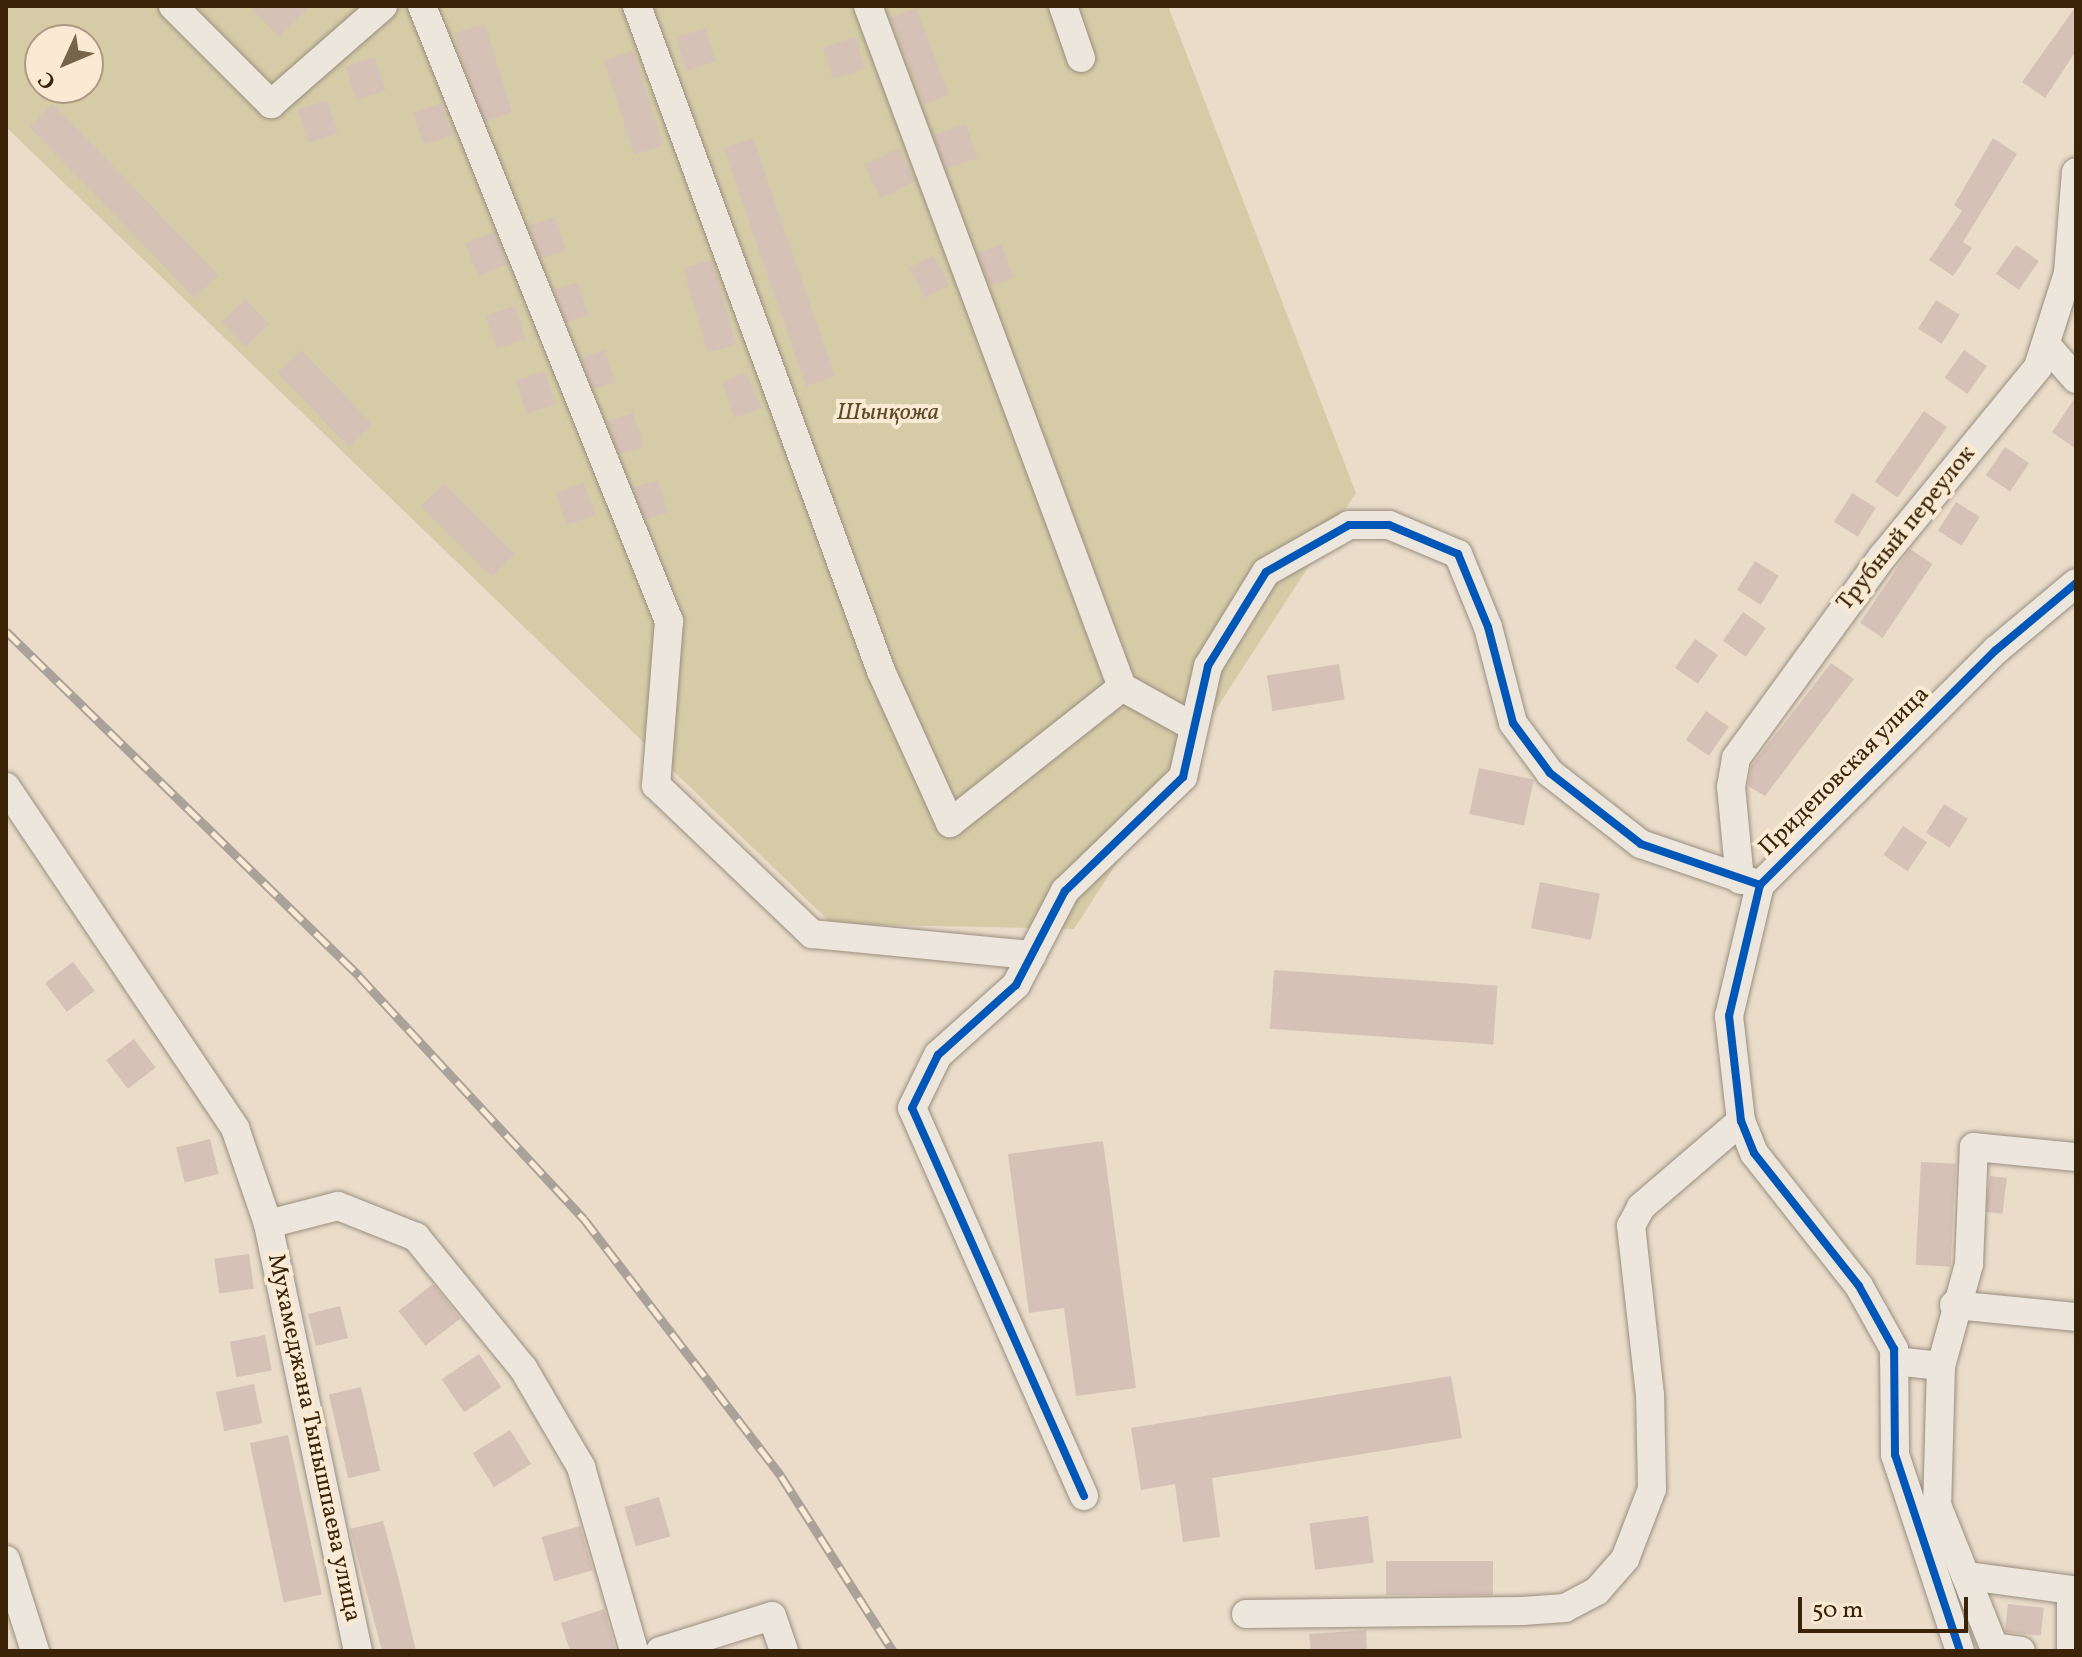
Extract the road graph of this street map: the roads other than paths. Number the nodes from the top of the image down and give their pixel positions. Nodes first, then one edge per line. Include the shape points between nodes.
1 (173, 6) edge
2 (383, 6) edge
3 (422, 6) edge
4 (637, 6) edge
5 (868, 6) edge
6 (1063, 6) edge
7 (1081, 58) dead end
8 (2076, 172) edge
9 (2049, 348) junction
10 (2076, 379) edge
11 (2076, 583) edge
12 (1122, 687) junction
13 (1194, 727) junction
14 (6, 787) edge
15 (1750, 882) junction
16 (1032, 955) junction
17 (1741, 1121) junction
18 (2076, 1157) edge
19 (268, 1224) junction
20 (1954, 1305) junction
21 (2076, 1317) edge
22 (1894, 1361) junction
23 (1941, 1366) junction
24 (1084, 1496) dead end
25 (6, 1560) edge
26 (1968, 1576) junction
27 (1246, 1614) dead end
28 (35, 1651) edge
29 (358, 1651) edge
30 (634, 1651) edge
31 (660, 1651) edge
32 (784, 1651) edge
33 (1960, 1651) edge
34 (2021, 1651) edge
35 (2071, 1651) edge

1 - 2 street via 271,104
3 - 16 street via 669,621 656,785 812,934
4 - 12 street via 881,671 950,823
5 - 12 street
6 - 7 street
8 - 9 street, Трубный переулок via 2068,273
9 - 10 street
9 - 15 street, Трубный переулок via 1749,733 1731,787
11 - 15 street, Придеповская улица via 1996,650
12 - 13 street
13 - 15 street via 1208,666 1266,572 1349,525 1389,525 1458,554 1488,627 1513,723 1550,773 1641,844
13 - 16 street via 1183,777 1065,891
14 - 19 street, Мухамеджана Тынышпаева улица via 235,1128
15 - 17 street, Придеповская улица via 1729,1016
16 - 24 street via 1016,985 938,1055 912,1108
17 - 22 street, Придеповская улица via 1754,1153 1859,1286 1894,1349
17 - 27 street via 1641,1207 1631,1226 1650,1395 1652,1489 1625,1559 1597,1591 1565,1608 1522,1611
18 - 20 street via 1974,1147 1969,1264
19 - 29 street, Мухамеджана Тынышпаева улица
19 - 30 street via 338,1206 416,1237 523,1368 581,1467
20 - 21 street
20 - 23 street
22 - 23 street
22 - 33 street, Придеповская улица via 1895,1455
23 - 26 street via 1937,1505
25 - 28 street
26 - 34 street via 1994,1647
26 - 35 street via 2071,1590
31 - 32 street via 772,1616

